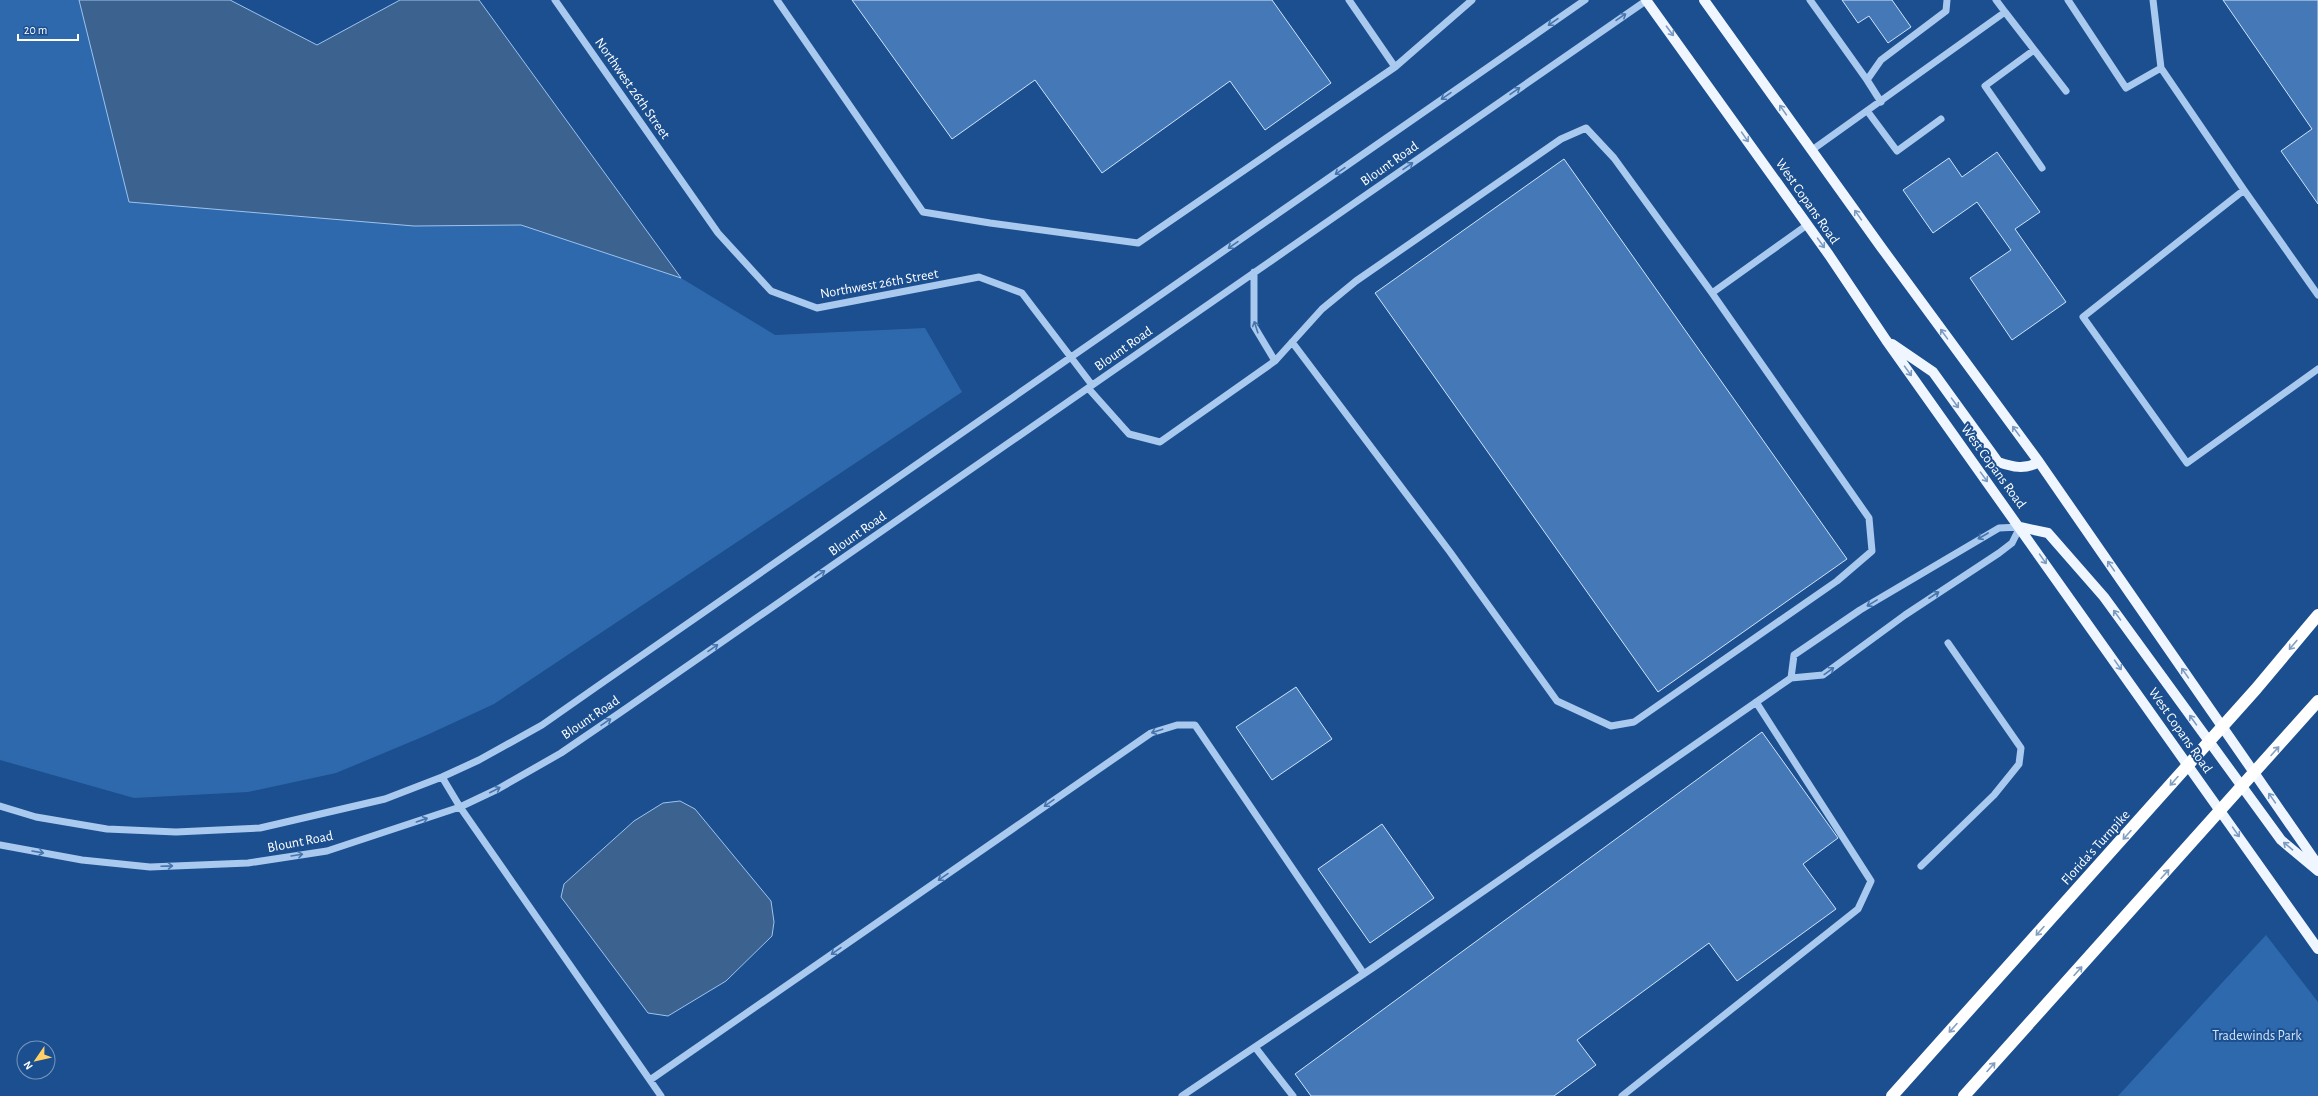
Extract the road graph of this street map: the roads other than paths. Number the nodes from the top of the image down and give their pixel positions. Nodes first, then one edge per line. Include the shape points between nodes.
1 (556, 0) edge
2 (777, 0) edge
3 (1349, 0) edge
4 (1472, 0) edge
5 (1585, 0) edge
6 (1646, 0) edge
7 (1704, 0) edge
8 (1810, 0) edge
9 (1947, 0) edge
10 (1996, 0) edge
11 (2068, 0) edge
12 (2153, 0) edge
13 (2005, 12) junction
14 (2034, 50) junction
15 (1395, 67) junction
16 (2161, 68) junction
17 (1867, 80) junction
18 (2066, 91) dead end
19 (1881, 102) junction
20 (1868, 112) junction
21 (1941, 119) dead end
22 (1812, 150) junction
23 (2042, 168) dead end
24 (2244, 190) junction
25 (1807, 224) junction
26 (1254, 272) junction
27 (1712, 293) junction
28 (2318, 295) edge
29 (1886, 340) junction
30 (1292, 342) junction
31 (1071, 358) junction
32 (1275, 361) junction
33 (2318, 369) edge
34 (1090, 386) junction
35 (2039, 462) junction
36 (2020, 527) junction
37 (2318, 615) edge
38 (1948, 643) dead end
39 (1791, 678) junction
40 (2318, 701) edge
41 (1756, 702) junction
42 (442, 777) junction
43 (0, 806) edge
44 (460, 807) junction
45 (0, 845) edge
46 (2318, 864) edge
47 (1921, 866) dead end
48 (2318, 871) edge
49 (2318, 949) edge
50 (1364, 974) junction
51 (1256, 1047) junction
52 (650, 1080) junction
53 (661, 1096) edge
54 (1182, 1096) edge
55 (1293, 1096) edge
56 (1622, 1096) edge
57 (1892, 1096) edge
58 (1964, 1096) edge

1 - 31 street, Northwest 26th Street via 718,233 771,291 817,308 980,277 1022,293
2 - 15 street via 922,212 990,224 1138,243
3 - 15 street
4 - 15 street
5 -> 31 street, Blount Road
6 -> 25 main road, West Copans Road
26 -> 6 street, Blount Road
22 -> 7 main road
8 - 17 street
9 - 17 street via 1946,11 1881,60
10 - 13 street
11 - 16 street via 2126,88
12 - 16 street
13 - 14 street
13 - 19 street
14 - 18 street
14 - 23 street via 1985,86
16 - 24 street
17 - 19 street
19 - 20 street
20 - 21 street via 1897,151
20 - 22 street
35 -> 22 main road
24 - 28 street
24 - 33 street via 2083,317 2187,463
25 - 27 street
25 -> 29 main road, West Copans Road
32 -> 26 street via 1254,326
26 - 34 street, Blount Road
27 - 30 street, Northwest 26th Street via 1614,158 1586,128 1561,139 1356,281 1322,309
27 - 30 street via 1869,518 1872,551 1837,582 1634,722 1611,726 1556,701 1450,552
29 -> 35 main road via 1933,372 1998,462 2015,468 2030,467
29 -> 36 main road, West Copans Road
30 - 32 street, Northwest 26th Street
31 - 34 street, Northwest 26th Street
31 - 42 street, Blount Road via 542,724 479,760
32 - 34 street, Northwest 26th Street via 1160,442 1129,434
44 -> 34 street, Blount Road via 498,789 561,753
46 -> 35 main road
39 -> 36 street via 1823,675 1905,615 1999,553 2012,543
36 -> 39 street via 1999,528 1860,610 1794,655
48 -> 36 main road via 2281,840 2099,591 2048,533
36 -> 49 main road, West Copans Road
37 -> 57 highway, Florida's Turnpike via 2153,806
38 - 47 street via 2021,748 2019,764 1994,795
39 - 41 street
58 -> 40 highway
41 - 50 street
41 - 56 street via 1871,881 1858,909
42 - 43 street, Blount Road via 385,799 260,828 176,832 107,830 36,817
42 - 44 street
45 -> 44 street, Blount Road via 82,860 150,867 248,863 328,850
44 - 52 street
50 - 51 street
50 -> 52 street via 1195,725 1177,725 1151,733
51 - 54 street
51 - 55 street
52 - 53 street

